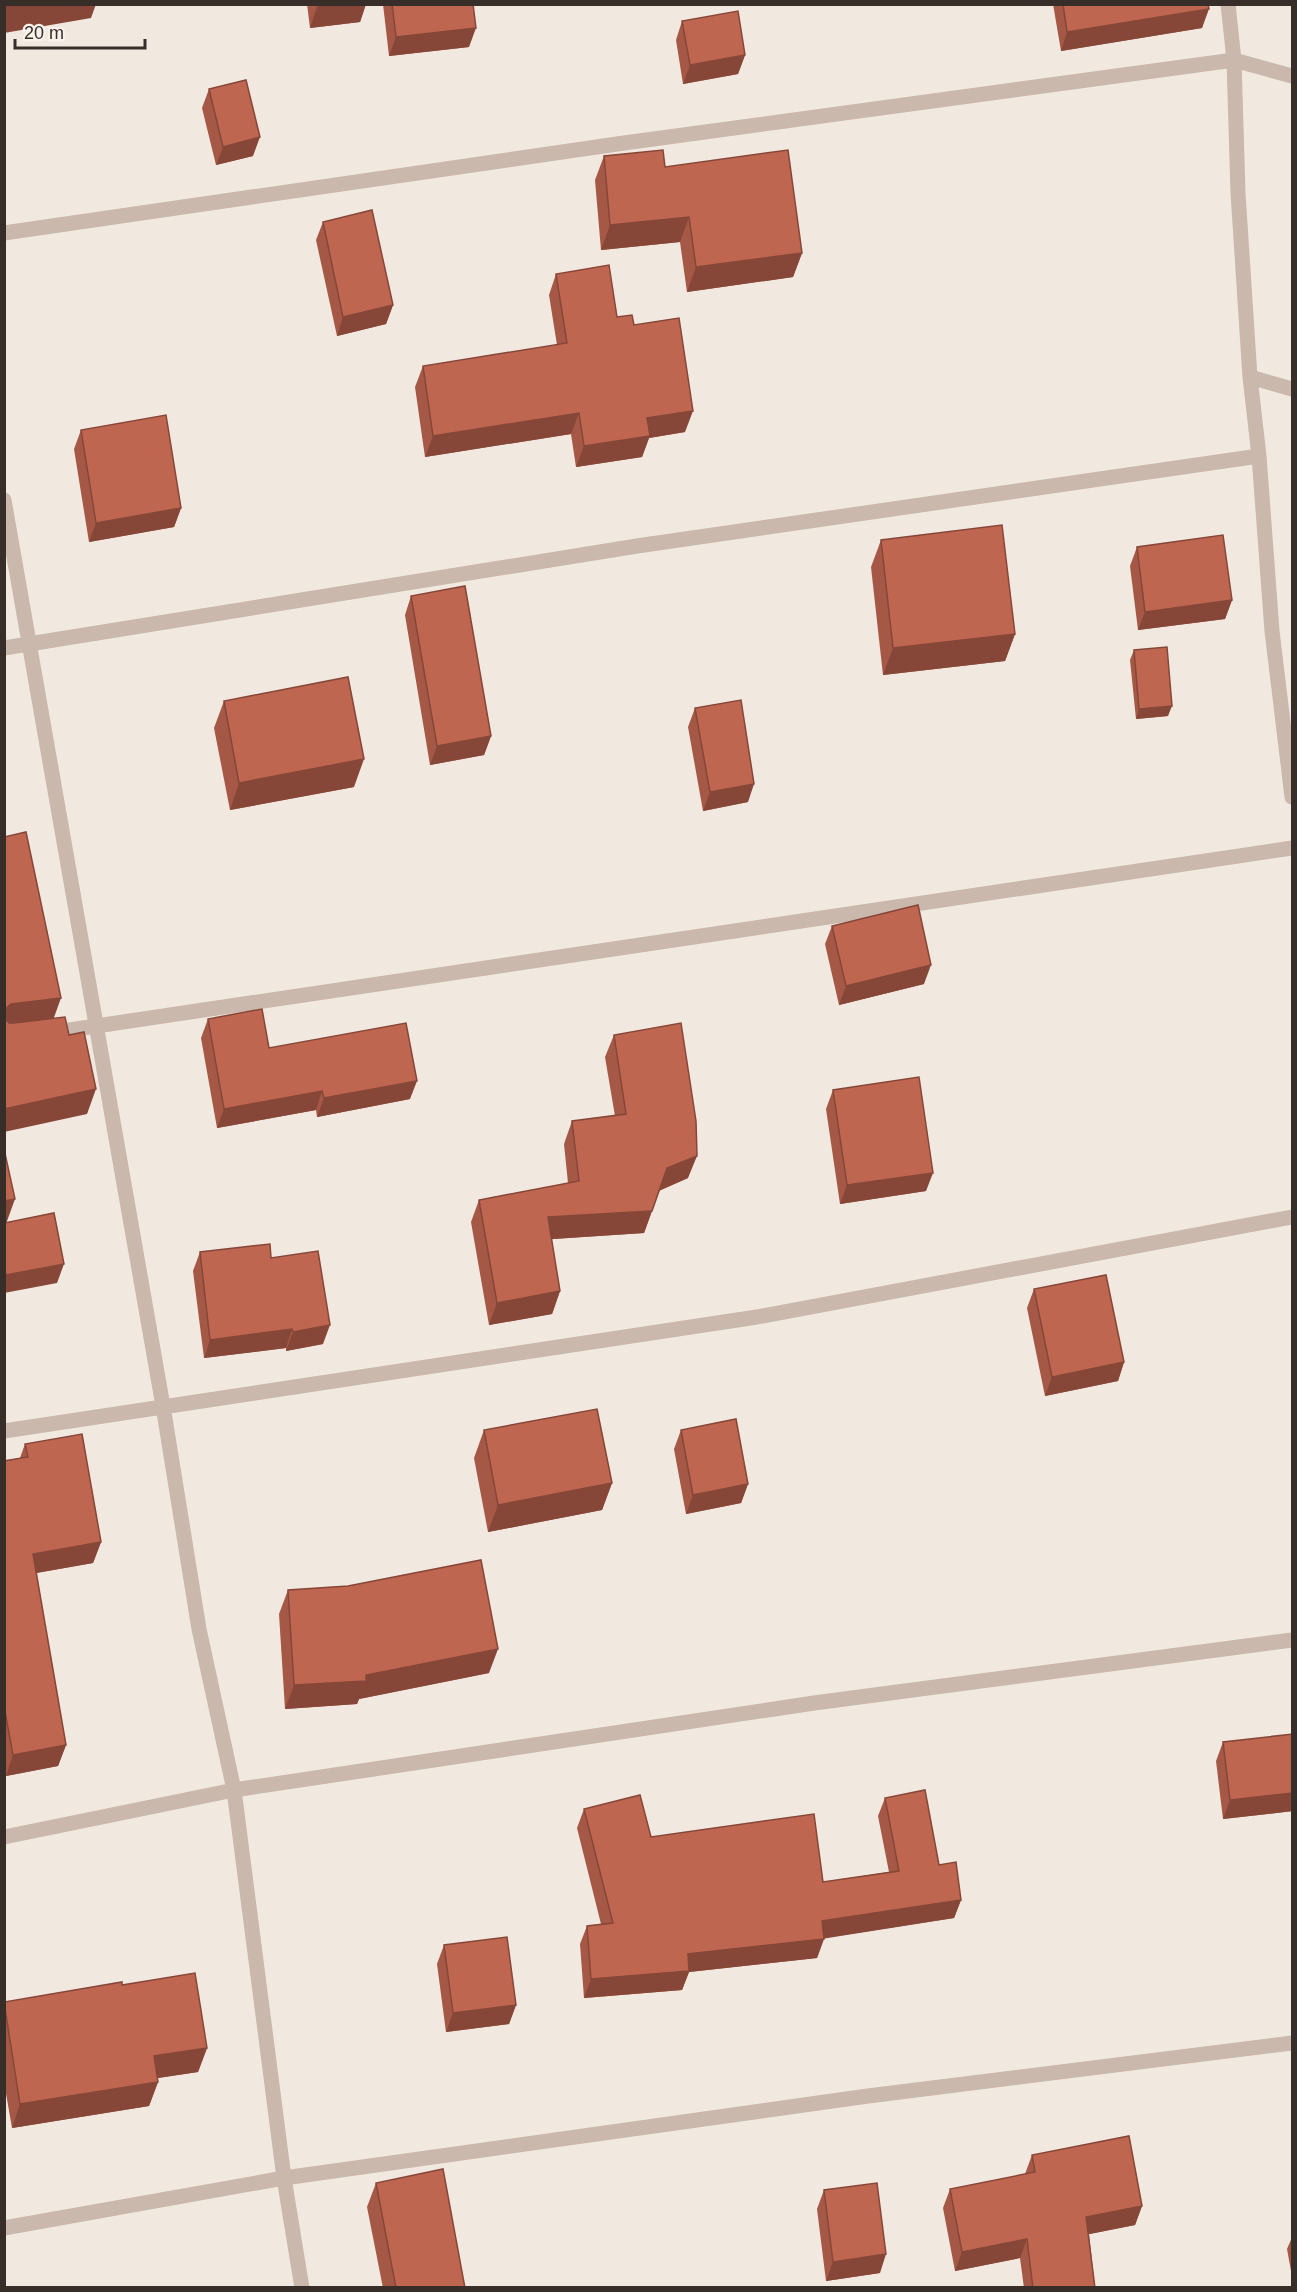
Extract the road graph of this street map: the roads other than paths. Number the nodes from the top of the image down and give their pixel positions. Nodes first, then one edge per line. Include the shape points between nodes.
1 (1228, 4) edge
2 (1234, 60) junction
3 (1293, 76) edge
4 (4, 233) edge
5 (1250, 377) junction
6 (1293, 389) edge
7 (1259, 456) junction
8 (4, 500) edge
9 (28, 644) junction
10 (4, 648) edge
11 (1287, 719) edge
12 (1293, 797) edge
13 (1293, 849) edge
14 (97, 1027) junction
15 (39, 1034) edge
16 (1293, 1217) edge
17 (164, 1406) junction
18 (4, 1431) edge
19 (1293, 1640) edge
20 (234, 1790) junction
21 (4, 1836) edge
22 (1293, 2043) edge
23 (284, 2178) junction
24 (4, 2228) edge
25 (302, 2288) edge

1 - 2 street
2 - 3 street
2 - 4 street
2 - 5 street
5 - 6 street
5 - 7 street
7 - 9 street via 637,546
7 - 11 street via 1272,631
8 - 9 street
9 - 10 street
9 - 14 street
11 - 12 street
13 - 14 street
14 - 15 street
14 - 17 street
16 - 17 street via 757,1317
17 - 18 street
17 - 20 street via 199,1629
19 - 20 street via 826,1701
20 - 21 street
20 - 23 street
22 - 23 street via 868,2096
23 - 24 street
23 - 25 street

